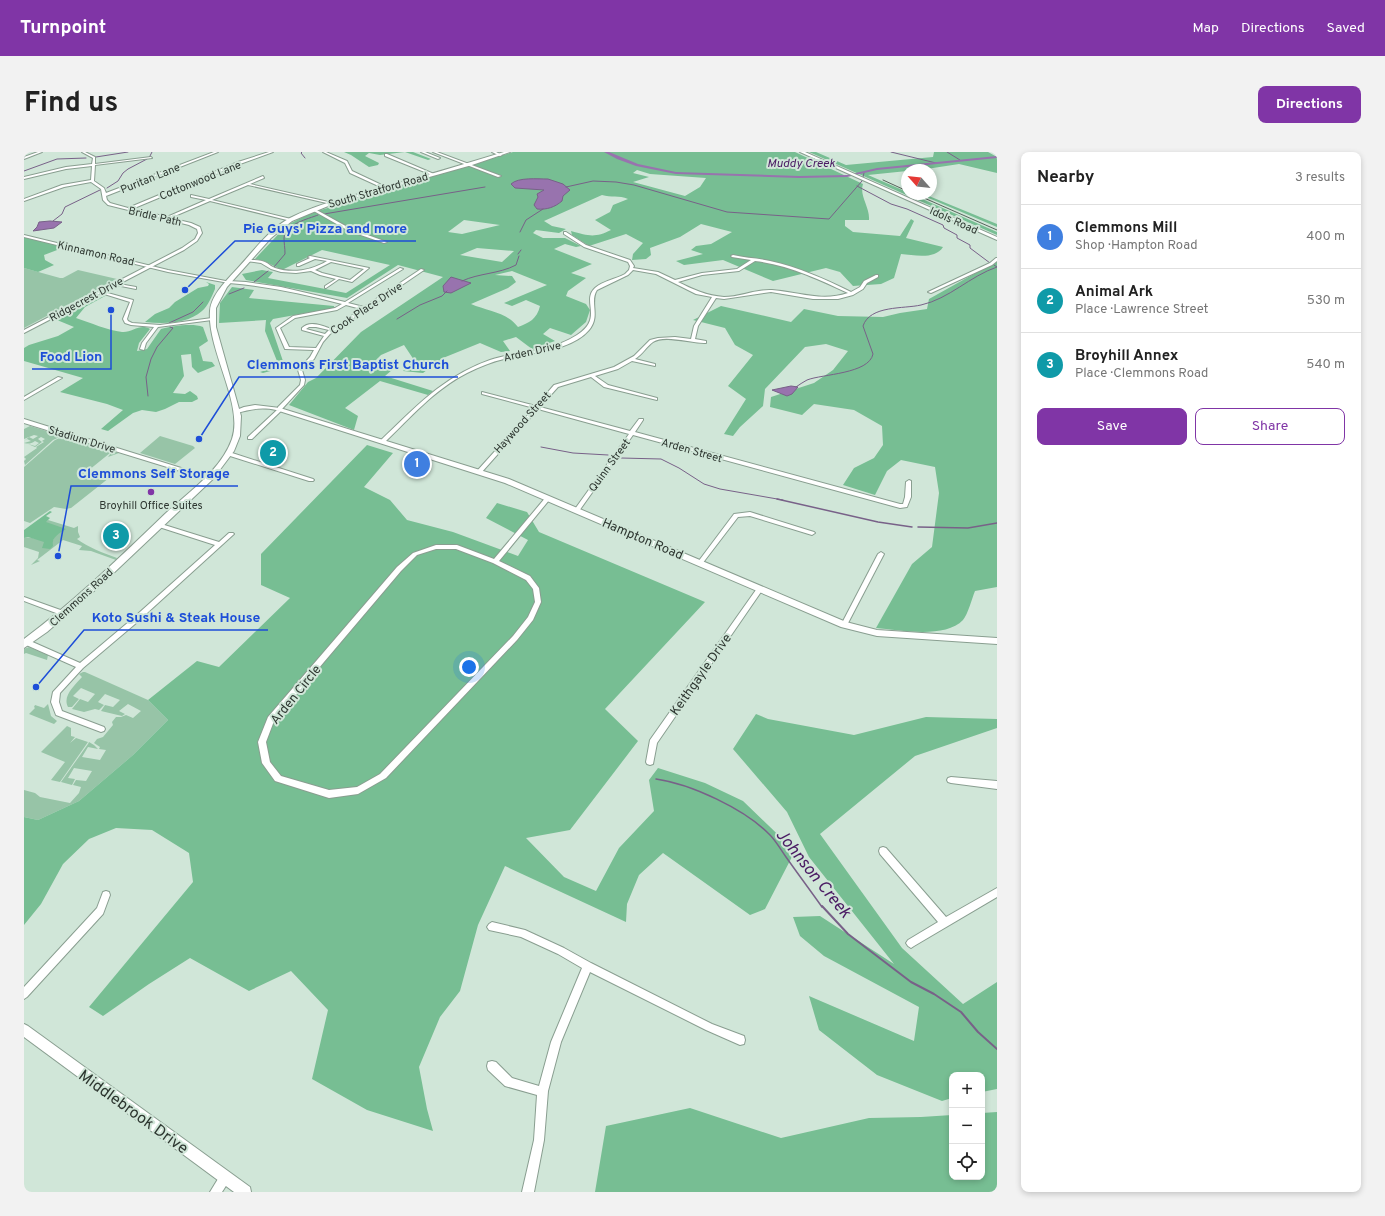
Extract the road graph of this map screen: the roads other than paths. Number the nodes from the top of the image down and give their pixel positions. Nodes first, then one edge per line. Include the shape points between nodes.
1 (41, 152) edge
2 (83, 152) edge
3 (217, 152) edge
4 (272, 152) edge
5 (324, 152) edge
6 (422, 152) edge
7 (434, 152) edge
8 (493, 152) edge
9 (508, 152) edge
10 (802, 152) edge
11 (386, 155) dead end
12 (501, 155) junction
13 (433, 156) junction
14 (24, 158) edge
15 (151, 158) dead end
16 (471, 164) junction
17 (94, 165) junction
18 (462, 167) junction
19 (433, 174) junction
20 (499, 176) dead end
21 (263, 177) dead end
22 (24, 178) edge
23 (92, 181) junction
24 (248, 184) junction
25 (386, 188) junction
26 (105, 195) junction
27 (192, 196) dead end
28 (24, 200) edge
29 (209, 201) junction
30 (331, 203) junction
31 (128, 209) junction
32 (313, 209) junction
33 (168, 218) junction
34 (290, 220) junction
35 (565, 233) dead end
36 (24, 236) edge
37 (997, 239) edge
38 (385, 242) dead end
39 (733, 256) dead end
40 (997, 259) edge
41 (754, 260) junction
42 (248, 261) junction
43 (331, 261) junction
44 (298, 265) dead end
45 (148, 266) junction
46 (401, 269) dead end
47 (312, 270) junction
48 (422, 270) dead end
49 (632, 270) junction
50 (877, 276) dead end
51 (339, 278) junction
52 (676, 282) junction
53 (228, 283) junction
54 (115, 284) junction
55 (326, 287) dead end
56 (135, 288) dead end
57 (101, 292) junction
58 (930, 292) dead end
59 (852, 294) junction
60 (714, 297) junction
61 (345, 303) junction
62 (365, 309) junction
63 (212, 319) junction
64 (156, 326) junction
65 (332, 330) junction
66 (24, 332) edge
67 (326, 335) junction
68 (693, 340) junction
69 (704, 342) dead end
70 (142, 349) dead end
71 (316, 349) junction
72 (632, 360) junction
73 (653, 365) dead end
74 (592, 376) junction
75 (60, 378) dead end
76 (484, 393) dead end
77 (24, 399) edge
78 (655, 399) dead end
79 (535, 407) junction
80 (280, 410) junction
81 (237, 411) junction
82 (641, 420) dead end
83 (24, 421) edge
84 (632, 433) junction
85 (250, 438) dead end
86 (382, 442) junction
87 (229, 454) junction
88 (479, 472) junction
89 (208, 478) junction
90 (311, 480) dead end
91 (909, 482) dead end
92 (548, 498) junction
93 (577, 510) junction
94 (158, 525) junction
95 (812, 533) dead end
96 (231, 534) dead end
97 (220, 544) junction
98 (881, 554) dead end
99 (495, 562) junction
100 (700, 563) junction
101 (760, 589) junction
102 (24, 599) edge
103 (64, 614) junction
104 (844, 624) junction
105 (997, 640) edge
106 (25, 643) edge
107 (81, 666) junction
108 (101, 729) dead end
109 (650, 762) dead end
110 (951, 780) dead end
111 (997, 785) edge
112 (883, 851) dead end
113 (997, 892) edge
114 (106, 895) dead end
115 (945, 923) junction
116 (492, 927) dead end
117 (911, 943) dead end
118 (588, 966) junction
119 (24, 994) edge
120 (24, 1030) edge
121 (740, 1040) dead end
122 (492, 1066) dead end
123 (543, 1092) junction
124 (225, 1178) junction
125 (216, 1192) edge
126 (245, 1192) edge
127 (528, 1192) edge

1 - 14 street
2 - 17 street via 94,158
3 - 26 street, Puritan Lane
4 - 31 street, Cottonwood Lane
5 - 25 street via 346,162 351,172
6 - 13 street
7 - 13 street
7 - 16 street
8 - 12 street
9 - 12 main road, South Stratford Road
10 - 37 main road, Idols Road
11 - 19 street
12 - 16 main road, South Stratford Road
13 - 18 street
15 - 17 street
16 - 18 main road, South Stratford Road
16 - 20 street
17 - 22 street via 66,168
17 - 23 street
18 - 19 main road, South Stratford Road
19 - 25 main road, South Stratford Road
21 - 24 street
23 - 26 street, Bridle Path via 104,189
23 - 28 street via 63,186
24 - 29 street
24 - 30 street
25 - 30 main road, South Stratford Road
26 - 31 street, Bridle Path via 105,200 109,204
27 - 29 street
29 - 33 street
29 - 34 street
30 - 32 main road, South Stratford Road
31 - 33 street, Bridle Path
32 - 34 main road, South Stratford Road
32 - 38 street via 350,230
33 - 45 street, Bridle Path via 197,227 200,236 189,245
34 - 42 main road, South Stratford Road via 269,237
35 - 49 street via 585,246 629,261
36 - 45 main road, Kinnamon Road
39 - 41 street
40 - 58 street
41 - 52 street via 738,270 702,274
41 - 59 street via 816,277
42 - 47 street via 261,262 279,271
42 - 53 main road, South Stratford Road
43 - 44 street via 312,257
43 - 47 street
43 - 51 street via 367,268 351,281
45 - 53 main road, Kinnamon Road
45 - 54 street, Ridgecrest Drive
46 - 61 street
47 - 51 street
48 - 62 street, Cook Place Drive
49 - 52 street via 657,273
49 - 86 street, Arden Drive via 595,290 592,297 594,320 580,336 553,347 492,361 460,375
50 - 59 street via 865,282
51 - 55 street
52 - 60 street via 697,293
53 - 61 street, Kinnamon Road via 274,287
53 - 63 main road, Clemmons Road via 216,302
54 - 56 street
54 - 57 street, Ridgecrest Drive
57 - 64 street via 132,301 125,318 128,323
57 - 66 street, Ridgecrest Drive
59 - 60 street via 831,299 771,291 735,298
60 - 68 street via 696,326
61 - 62 street, Kinnamon Road
61 - 71 street via 332,311 290,318 278,328 287,348
62 - 65 street, Cook Place Drive
63 - 64 street
63 - 81 main road, Clemmons Road
64 - 70 street
65 - 67 street, Cook Place Drive
65 - 67 street via 311,325 303,329
67 - 71 street, Cook Place Drive
68 - 69 street, Haywood Street
68 - 72 street, Haywood Street via 658,339 652,341
71 - 80 street, Cook Place Drive via 312,358 300,370 302,385
72 - 73 street
72 - 74 street, Haywood Street
74 - 78 street via 606,386
74 - 79 street, Haywood Street via 556,386
75 - 77 street
76 - 79 street, Arden Street
79 - 84 street, Arden Street
79 - 88 street, Haywood Street
80 - 81 main road, Hampton Road
80 - 85 street
80 - 86 main road, Hampton Road
81 - 87 main road, Clemmons Road via 238,430
82 - 84 street, Quinn Street
83 - 89 street, Stadium Drive
84 - 91 street, Arden Street via 900,506 905,506
84 - 93 street, Quinn Street
86 - 88 main road, Hampton Road
87 - 89 main road, Clemmons Road
87 - 90 street
88 - 92 main road, Hampton Road
89 - 94 main road, Clemmons Road
92 - 93 main road, Hampton Road
92 - 99 street
93 - 100 main road, Hampton Road
94 - 97 street
94 - 103 main road, Clemmons Road
95 - 100 street via 750,514 736,515
96 - 97 street
97 - 107 street
98 - 104 street
99 - 99 street, Arden Circle via 458,547 436,547 415,554 399,569 271,719 262,742 266,762 278,779 329,794 358,790 383,776 531,618 538,602 536,588 528,578
100 - 101 main road, Hampton Road
101 - 104 main road, Hampton Road
101 - 109 street, Keithgayle Drive via 653,742
102 - 103 street
103 - 106 main road, Clemmons Road
104 - 105 main road, Hampton Road via 877,633
106 - 107 street
107 - 108 street via 57,692 56,708 62,715
110 - 111 street
112 - 115 street
113 - 115 street
114 - 119 street via 100,911
115 - 117 street
116 - 118 street via 522,933
118 - 121 street
118 - 123 street via 556,1042
120 - 124 street, Middlebrook Drive
122 - 123 street via 509,1082
123 - 127 street via 539,1140
124 - 125 street
124 - 126 street, Middlebrook Drive

